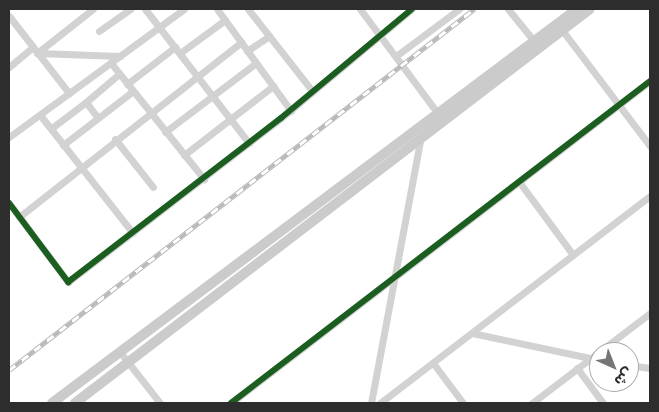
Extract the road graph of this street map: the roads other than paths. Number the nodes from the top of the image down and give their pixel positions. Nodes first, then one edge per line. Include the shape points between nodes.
1 (93, 9) edge
2 (130, 9) edge
3 (145, 9) edge
4 (184, 9) edge
5 (217, 9) edge
6 (248, 9) edge
7 (360, 9) edge
8 (412, 9) edge
9 (459, 9) edge
10 (508, 9) edge
11 (590, 9) edge
12 (573, 10) edge
13 (9, 16) edge
14 (225, 20) junction
15 (159, 27) junction
16 (562, 30) junction
17 (99, 32) dead end
18 (380, 35) junction
19 (269, 36) junction
20 (534, 41) junction
21 (241, 42) junction
22 (35, 50) junction
23 (178, 50) junction
24 (247, 51) junction
25 (120, 56) junction
26 (396, 56) junction
27 (111, 63) junction
28 (256, 64) junction
29 (9, 67) edge
30 (120, 74) junction
31 (198, 76) junction
32 (650, 80) edge
33 (127, 84) junction
34 (272, 86) junction
35 (133, 91) junction
36 (313, 92) junction
37 (69, 93) junction
38 (212, 95) junction
39 (86, 102) junction
40 (618, 106) junction
41 (291, 110) junction
42 (148, 111) junction
43 (437, 112) junction
44 (40, 115) junction
45 (229, 117) junction
46 (98, 118) junction
47 (444, 122) junction
48 (53, 127) dead end
49 (417, 127) junction
50 (165, 132) junction
51 (422, 137) junction
52 (9, 138) edge
53 (114, 140) junction
54 (249, 143) junction
55 (63, 145) junction
56 (650, 146) edge
57 (184, 155) junction
58 (82, 168) junction
59 (204, 179) junction
60 (520, 183) junction
61 (153, 187) dead end
62 (650, 196) edge
63 (9, 202) edge
64 (20, 217) junction
65 (133, 233) junction
66 (573, 255) junction
67 (391, 281) junction
68 (650, 313) edge
69 (472, 333) junction
70 (612, 342) edge
71 (120, 352) junction
72 (589, 359) edge
73 (589, 360) edge
74 (128, 362) junction
75 (433, 363) junction
76 (576, 368) junction
77 (541, 400) edge
78 (52, 403) edge
79 (75, 403) edge
80 (160, 403) edge
81 (231, 403) edge
82 (371, 403) edge
83 (380, 403) edge
84 (464, 403) edge
85 (532, 403) edge
86 (603, 403) edge

1 - 22 street
2 - 17 street
3 - 15 street
4 - 15 street
5 - 14 street
6 - 19 street
7 - 18 street
8 - 18 street
9 - 26 street
10 - 20 street
11 - 16 main road
12 - 20 main road
13 - 22 street
14 - 21 street
14 - 23 street
15 - 23 street
15 - 25 street
16 - 40 street
16 - 47 main road
18 - 26 street
18 - 36 street
19 - 24 street
19 - 36 street
20 - 43 main road
21 - 24 street
21 - 31 street
22 - 25 street
22 - 29 street
22 - 37 street
23 - 31 street
23 - 33 street
24 - 28 street
25 - 27 street
26 - 43 street
27 - 30 street
27 - 37 street
28 - 34 street
28 - 38 street
30 - 33 street
30 - 39 street
31 - 38 street
31 - 42 street
32 - 40 street
33 - 35 street
34 - 41 street
34 - 45 street
35 - 42 street
35 - 46 street
36 - 41 street
37 - 44 street
38 - 45 street
38 - 50 street
39 - 46 street
39 - 48 street
40 - 56 street
40 - 60 street
41 - 54 street
42 - 50 street
42 - 53 street
43 - 47 street
43 - 49 main road
44 - 52 street
44 - 55 street
45 - 54 street
45 - 57 street
46 - 55 street
47 - 51 main road
49 - 51 street
49 - 71 main road
50 - 57 street
51 - 67 street
51 - 74 main road
53 - 58 street
53 - 61 street
54 - 59 street
55 - 58 street
57 - 59 street
58 - 64 street
58 - 65 street
59 - 65 street
60 - 66 street
60 - 67 street
62 - 66 street
63 - 64 street
64 - 65 street via 68,282
66 - 69 street
67 - 81 street
67 - 82 street
68 - 70 street
69 - 72 street
69 - 75 street
71 - 74 street
71 - 78 main road
73 - 76 street
74 - 79 main road
74 - 80 street
75 - 83 street
75 - 84 street
76 - 77 street
76 - 86 street
77 - 85 street

